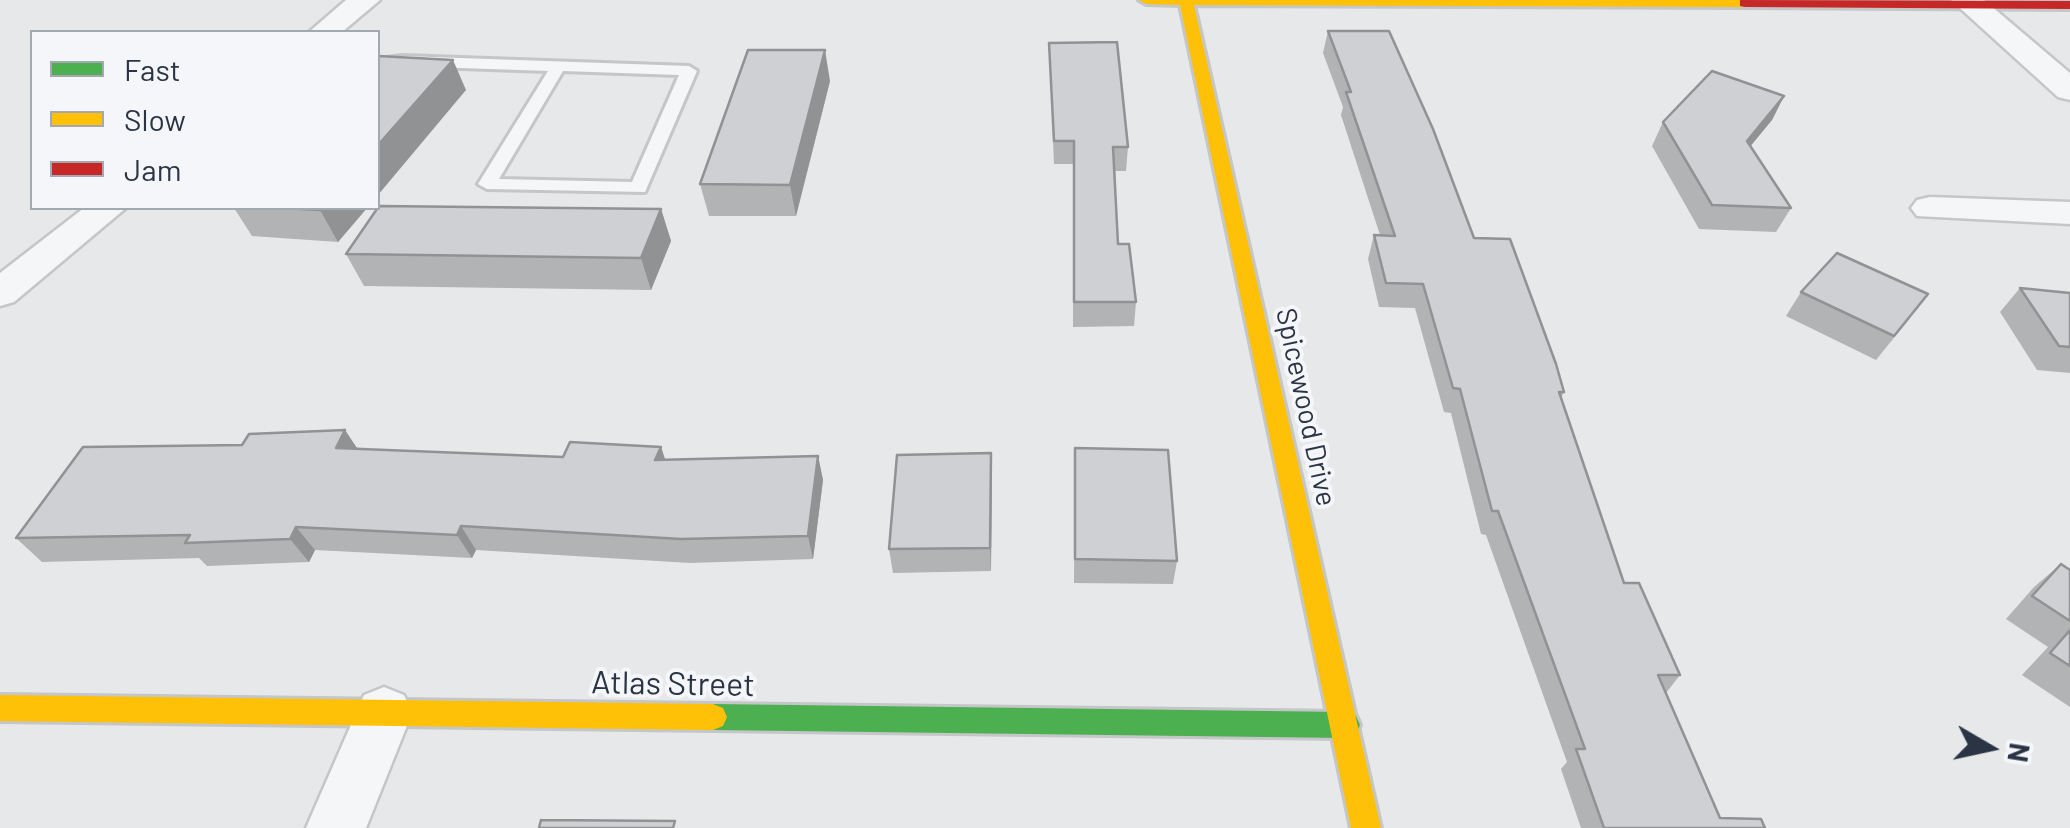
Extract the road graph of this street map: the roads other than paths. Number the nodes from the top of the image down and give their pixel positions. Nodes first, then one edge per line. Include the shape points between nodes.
1 (365, 0) edge
2 (1146, 0) edge
3 (1186, 0) edge
4 (1968, 2) edge
5 (2070, 5) edge
6 (327, 30) edge
7 (380, 64) edge
8 (558, 67) junction
9 (2070, 90) edge
10 (1930, 208) dead end
11 (104, 210) edge
12 (2070, 213) edge
13 (0, 293) edge
14 (0, 708) edge
15 (384, 713) junction
16 (1346, 725) junction
17 (336, 828) edge
18 (1366, 828) edge

1 - 6 street
2 - 3 street
3 - 4 street
3 - 16 street, Spicewood Drive
4 - 5 street
4 - 9 street
7 - 8 lane
8 - 8 lane via 689,72 638,188 487,184
10 - 12 street
11 - 13 street
14 - 15 street, Atlas Street
15 - 16 street, Atlas Street
15 - 17 street
16 - 18 street, Spicewood Drive

